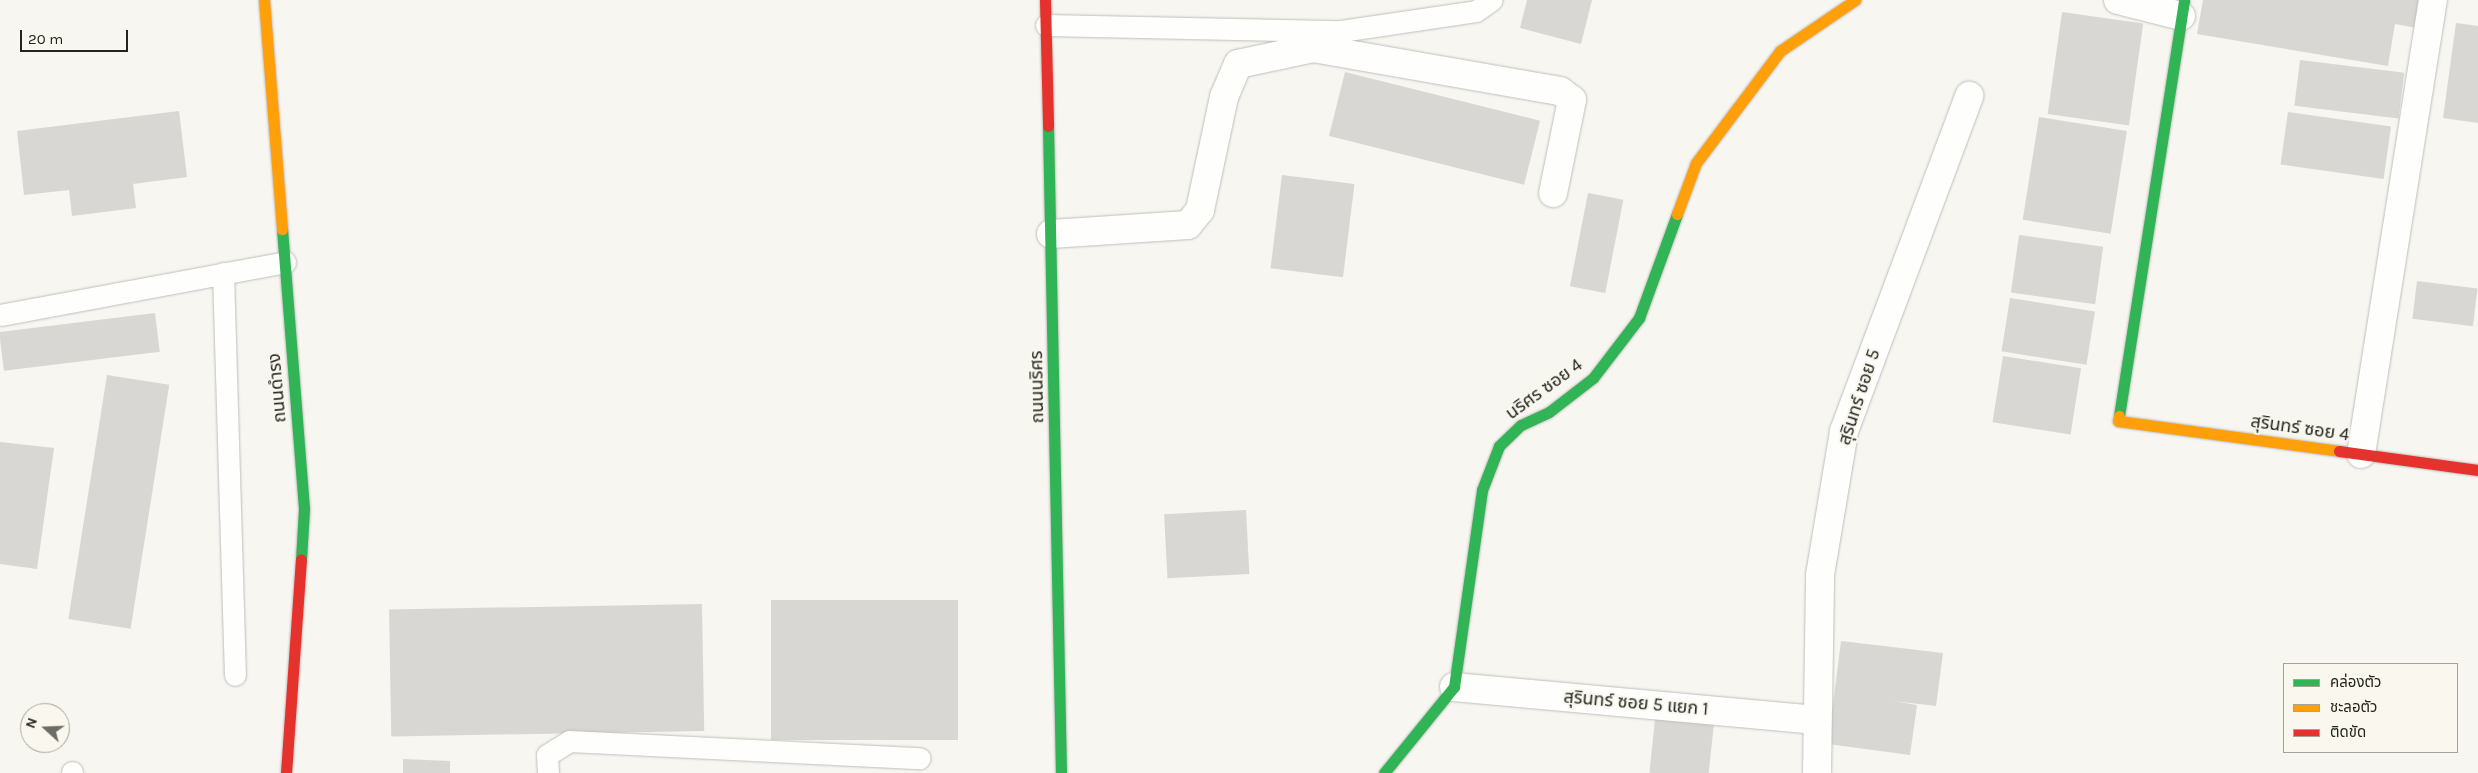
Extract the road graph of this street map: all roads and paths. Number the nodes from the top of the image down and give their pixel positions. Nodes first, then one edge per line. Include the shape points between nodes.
1 (264, 0) edge
2 (1045, 0) edge
3 (1492, 0) edge
4 (1855, 0) edge
5 (2118, 0) edge
6 (2434, 0) edge
7 (2182, 8) edge
8 (1046, 24) junction
9 (1969, 96) dead end
10 (1553, 194) dead end
11 (1051, 234) junction
12 (284, 262) junction
13 (223, 273) junction
14 (0, 315) edge
15 (2361, 454) junction
16 (2478, 470) edge
17 (235, 675) dead end
18 (1454, 687) junction
19 (1817, 720) junction
20 (920, 758) dead end
21 (286, 773) edge
22 (548, 773) edge
23 (1061, 773) edge
24 (1384, 773) edge
25 (1817, 773) edge

1 - 12 street, ถนนดำรง
2 - 8 street, ถนนนริศร
3 - 8 lane via 1476,11 1341,31
4 - 18 street, นริศร ซอย 4 via 1780,51 1696,163 1639,318 1593,378 1549,412 1521,425 1499,446 1482,490
5 - 7 street
6 - 15 street
7 - 15 street, สุรินทร์ ซอย 4 via 2118,421
8 - 11 street, ถนนนริศร
9 - 19 street, สุรินทร์ ซอย 5 via 1844,431 1820,575
10 - 11 street via 1572,100 1560,91 1313,48 1238,64 1224,97 1200,210 1188,225
11 - 23 street, ถนนนริศร
12 - 13 lane
12 - 21 street, ถนนดำรง via 304,509
13 - 14 lane
13 - 17 lane
15 - 16 street, สุรินทร์ ซอย 4
18 - 19 street, สุรินทร์ ซอย 5 แยก 1
18 - 24 street
19 - 25 street, สุรินทร์ ซอย 5
20 - 22 lane via 569,741 547,755

